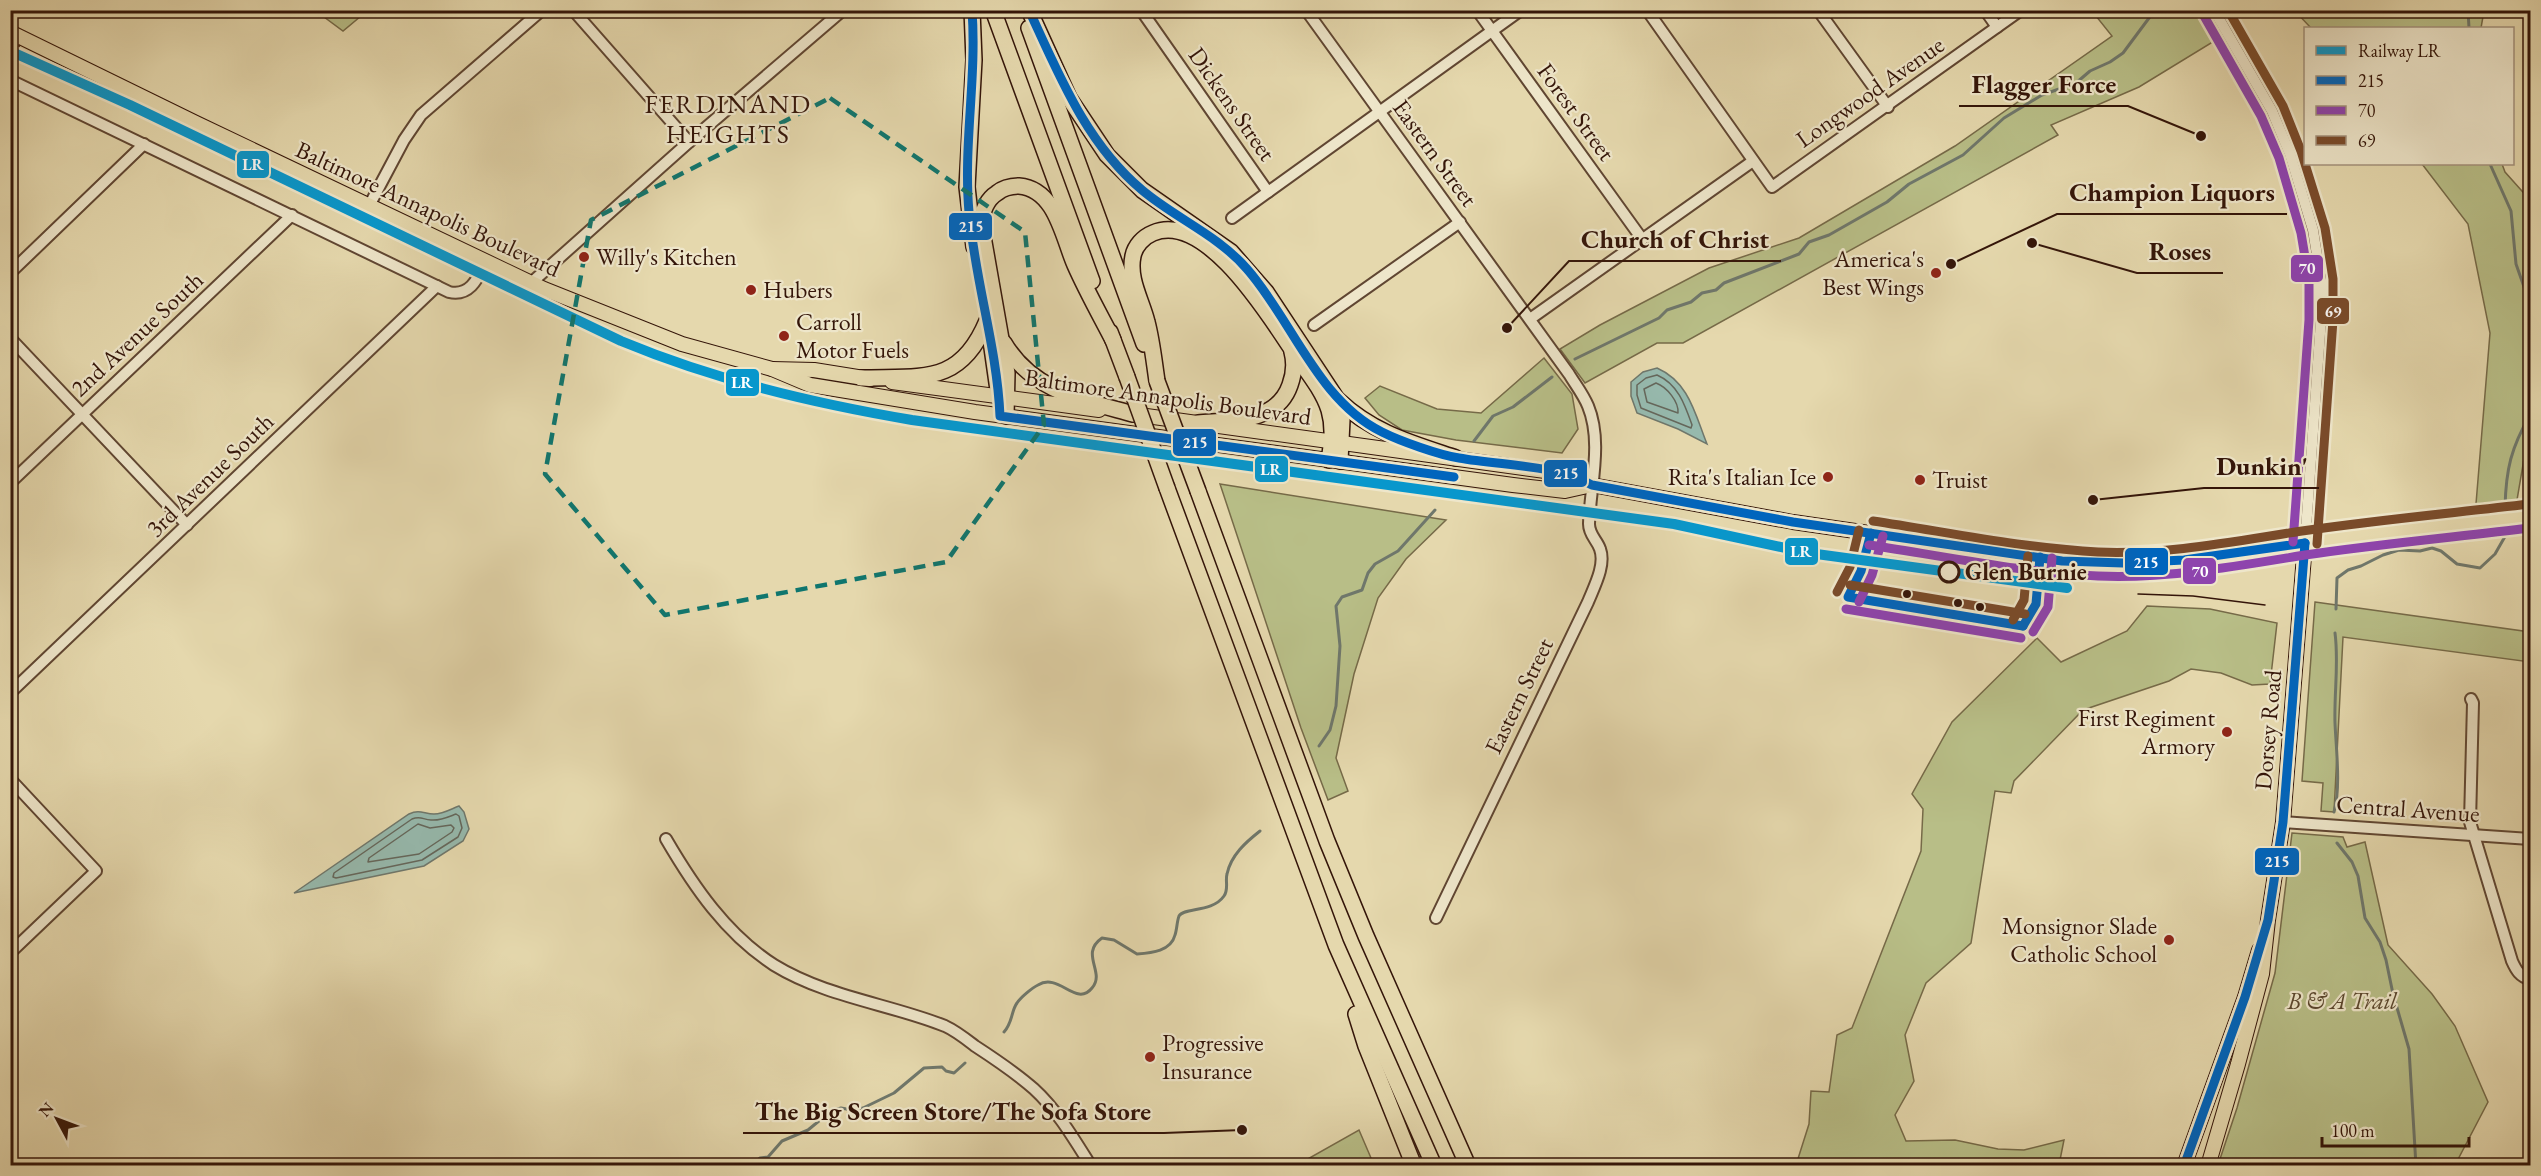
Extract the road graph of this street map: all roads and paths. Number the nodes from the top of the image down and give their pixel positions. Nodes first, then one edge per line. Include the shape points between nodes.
1 (542, 10) edge
2 (573, 10) edge
3 (843, 10) edge
4 (972, 10) edge
5 (993, 10) edge
6 (1023, 10) edge
7 (1029, 10) edge
8 (1141, 10) edge
9 (1306, 10) edge
10 (1477, 10) edge
11 (1521, 10) edge
12 (1647, 10) edge
13 (1818, 10) edge
14 (1985, 10) edge
15 (2021, 10) edge
16 (2214, 10) edge
17 (1997, 27) junction
18 (1491, 31) junction
19 (13, 34) edge
20 (10, 56) edge
21 (10, 80) edge
22 (1888, 106) junction
23 (1379, 112) junction
24 (689, 142) junction
25 (144, 144) junction
26 (1753, 161) junction
27 (1268, 192) junction
28 (369, 206) junction
29 (292, 215) junction
30 (1232, 218) dead end
31 (1460, 222) junction
32 (1642, 239) junction
33 (486, 262) junction
34 (10, 273) edge
35 (531, 283) junction
36 (437, 286) junction
37 (1530, 319) junction
38 (987, 321) junction
39 (1314, 325) dead end
40 (1000, 336) junction
41 (10, 338) edge
42 (1113, 340) junction
43 (1292, 350) junction
44 (772, 369) junction
45 (861, 378) junction
46 (1157, 381) junction
47 (1003, 398) junction
48 (1336, 398) junction
49 (1133, 414) junction
50 (82, 415) junction
51 (1003, 416) junction
52 (1198, 423) junction
53 (1336, 443) junction
54 (1456, 458) junction
55 (1335, 461) junction
56 (10, 483) edge
57 (1592, 486) junction
58 (2530, 516) edge
59 (187, 525) junction
60 (2305, 543) junction
61 (1999, 551) junction
62 (2038, 595) dead end
63 (10, 693) edge
64 (2471, 699) dead end
65 (10, 779) edge
66 (2283, 822) junction
67 (2474, 835) junction
68 (666, 839) dead end
69 (2530, 839) edge
70 (1436, 918) dead end
71 (2268, 920) junction
72 (1336, 945) junction
73 (10, 953) edge
74 (2530, 979) edge
75 (1091, 1166) edge
76 (1414, 1166) edge
77 (1434, 1166) edge
78 (1468, 1166) edge
79 (2184, 1166) edge
80 (2208, 1166) edge

1 - 28 street via 422,115
2 - 24 street
3 - 24 street
4 - 38 highway via 974,60 967,187
5 - 42 highway
6 - 46 highway
7 - 48 highway via 1069,98 1103,149 1142,190 1221,244 1246,267
8 - 27 street, Dickens Street
9 - 23 street, Eastern Street
10 - 18 street, Forest Street
11 - 18 street
12 - 26 street
13 - 22 street
14 - 17 street
15 - 17 street, Longwood Avenue
16 - 60 street via 2272,111 2290,154 2313,230 2321,320
17 - 22 street, Longwood Avenue
18 - 23 street
18 - 32 street, Forest Street
19 - 20 street
19 - 28 main road, Baltimore Annapolis Boulevard
21 - 25 street
22 - 26 street, Longwood Avenue via 1772,187
23 - 27 street
23 - 31 street, Eastern Street
24 - 35 street
25 - 29 street
25 - 34 street
26 - 32 street
27 - 30 street
28 - 33 main road, Baltimore Annapolis Boulevard
29 - 36 street
29 - 50 street, 2nd Avenue South
31 - 37 street, Eastern Street
31 - 39 street
32 - 37 street
33 - 35 main road, Baltimore Annapolis Boulevard
33 - 36 street via 475,283 464,292 453,293
35 - 44 main road, Baltimore Annapolis Boulevard via 682,344
36 - 59 street, 3rd Avenue South
37 - 57 street, Eastern Street via 1588,405 1593,425
38 - 45 highway via 973,350 949,369 920,376
38 - 47 highway
40 - 42 highway via 982,214 996,193 1020,186 1037,192 1050,207 1074,265
40 - 47 highway via 1007,373
40 - 49 highway via 1018,363 1040,382
41 - 50 street
42 - 72 highway, bridge
43 - 46 highway via 1252,291 1225,261 1185,234 1160,231 1138,245 1132,269 1147,321
43 - 52 highway via 1292,381 1275,407 1253,417
43 - 53 highway via 1325,401
44 - 45 main road, Baltimore Annapolis Boulevard via 814,370
44 - 51 main road, Baltimore Annapolis Boulevard via 835,390
45 - 47 main road, Baltimore Annapolis Boulevard
46 - 78 highway, bridge via 1332,852
47 - 49 main road, Baltimore Annapolis Boulevard
47 - 51 highway
48 - 53 highway via 1342,420
48 - 54 highway via 1382,432
49 - 52 main road, Baltimore Annapolis Boulevard
50 - 56 street, 2nd Avenue South
50 - 59 street
51 - 55 main road, Baltimore Annapolis Boulevard
52 - 53 main road, Baltimore Annapolis Boulevard
53 - 54 main road, Baltimore Annapolis Boulevard
53 - 55 highway
54 - 57 main road, Baltimore Annapolis Boulevard via 1567,474
55 - 57 main road, Baltimore Annapolis Boulevard via 1564,491
57 - 61 main road, Baltimore Annapolis Boulevard via 1793,522
57 - 70 street, Eastern Street via 1589,527 1601,560 1593,589
58 - 60 main road, Baltimore Annapolis Boulevard
59 - 63 street, 3rd Avenue South
60 - 61 main road, Baltimore Annapolis Boulevard via 2159,562 2100,564
60 - 66 main road, Dorsey Road
61 - 62 main road
64 - 67 street via 2470,822
65 - 73 street via 96,871
66 - 67 street, Central Avenue
66 - 71 main road, Dorsey Road
67 - 69 street, Central Avenue
67 - 74 street via 2512,961 2516,971
68 - 75 street via 713,911 774,965 844,995 947,1027 1035,1090
71 - 79 main road, Dorsey Road via 2245,997
71 - 80 main road, Dorsey Road via 2262,974
72 - 76 highway via 1366,1046
72 - 77 highway

